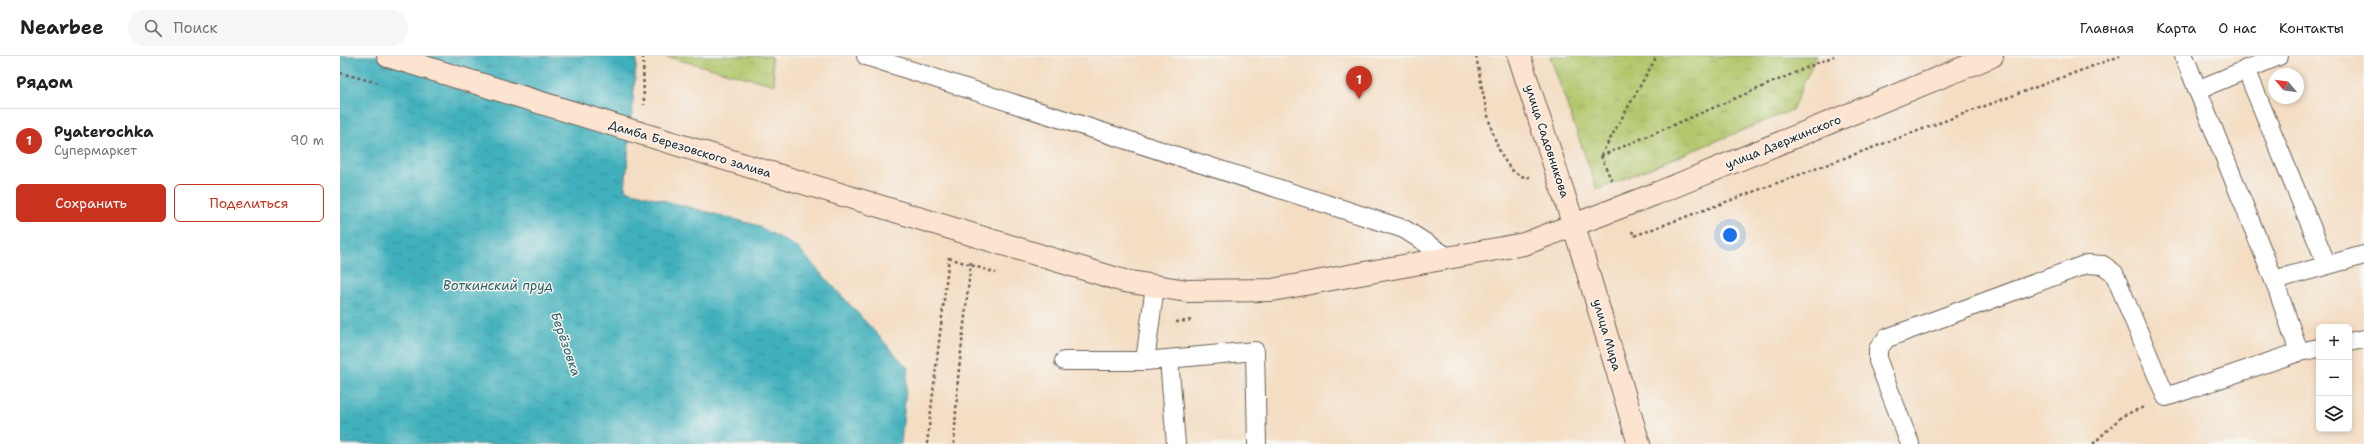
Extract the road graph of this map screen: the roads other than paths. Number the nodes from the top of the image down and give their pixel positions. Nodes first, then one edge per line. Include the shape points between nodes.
1 (388, 56) edge
2 (866, 56) edge
3 (1519, 56) edge
4 (1992, 56) edge
5 (2184, 56) edge
6 (2279, 56) edge
7 (2246, 70) junction
8 (2197, 90) junction
9 (1574, 226) junction
10 (2364, 255) edge
11 (1451, 259) junction
12 (2327, 266) junction
13 (2274, 280) junction
14 (1155, 286) junction
15 (2364, 339) edge
16 (2352, 341) edge
17 (2316, 349) edge
18 (2299, 352) junction
19 (1169, 359) junction
20 (1064, 361) dead end
21 (1145, 361) junction
22 (1176, 444) edge
23 (1257, 444) edge
24 (1639, 444) edge
25 (1910, 444) edge

1 - 14 main road, Дамба Березовского залива via 992,242 1124,281
2 - 11 lane via 1404,229
3 - 9 main road, улица Садовникова
4 - 9 main road, улица Дзержинского
5 - 8 lane
6 - 7 lane
7 - 8 lane
7 - 12 lane
8 - 13 lane
9 - 11 main road, улица Дзержинского via 1524,244
9 - 24 main road, улица Мира
10 - 12 lane
11 - 14 main road, улица Дзержинского via 1272,290 1187,291
12 - 13 lane
13 - 18 lane
14 - 21 lane
15 - 16 lane
17 - 18 lane
18 - 25 lane via 2166,397 2114,274 2103,265 2087,264 1888,338 1878,349 1878,361
19 - 21 lane
19 - 22 lane
19 - 23 lane via 1255,350
20 - 21 lane

